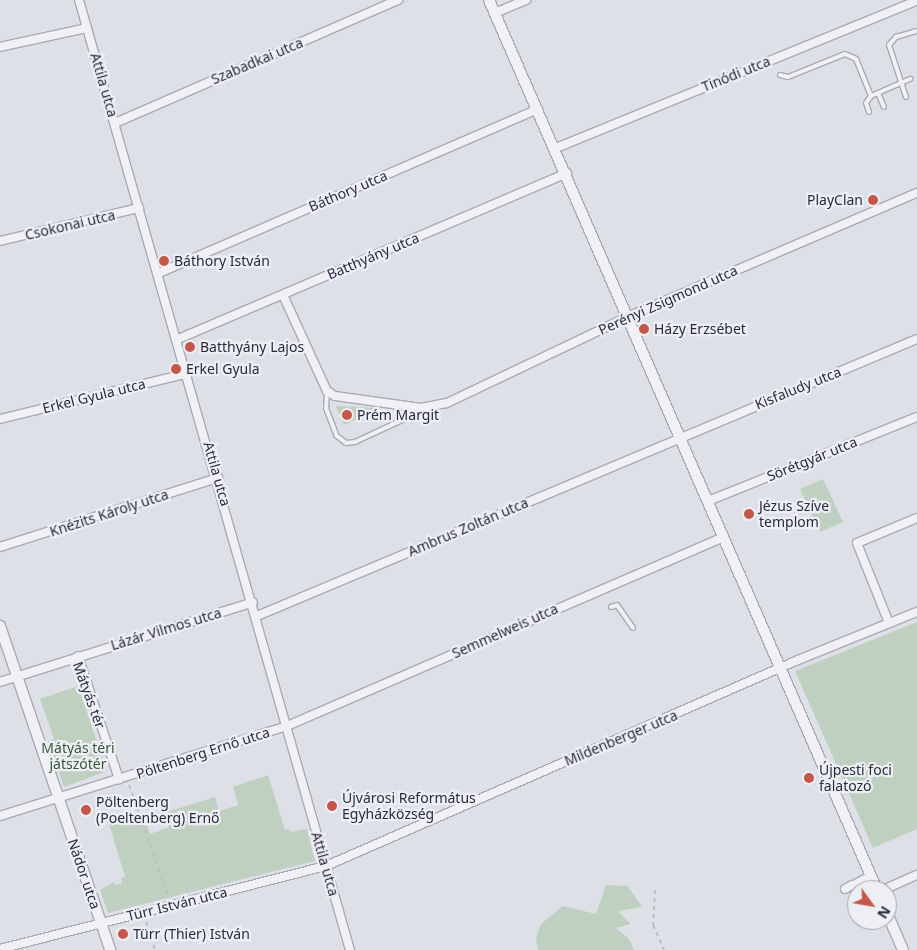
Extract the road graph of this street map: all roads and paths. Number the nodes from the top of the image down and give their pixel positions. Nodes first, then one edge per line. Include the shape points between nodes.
1 (79, 0) edge
2 (398, 0) edge
3 (489, 0) edge
4 (526, 0) edge
5 (917, 0) edge
6 (495, 14) junction
7 (87, 28) junction
8 (917, 31) edge
9 (0, 47) edge
10 (780, 75) dead end
11 (910, 79) dead end
12 (901, 83) junction
13 (878, 93) junction
14 (871, 96) junction
15 (906, 97) dead end
16 (884, 107) dead end
17 (538, 109) junction
18 (869, 112) dead end
19 (115, 123) junction
20 (556, 148) junction
21 (567, 173) junction
22 (917, 193) edge
23 (140, 208) junction
24 (0, 241) edge
25 (159, 272) junction
26 (283, 295) junction
27 (627, 316) junction
28 (178, 339) junction
29 (917, 339) edge
30 (188, 373) junction
31 (328, 391) junction
32 (420, 408) junction
33 (917, 417) edge
34 (0, 419) edge
35 (678, 437) junction
36 (218, 478) junction
37 (708, 501) junction
38 (917, 518) edge
39 (723, 536) junction
40 (0, 547) edge
41 (253, 602) junction
42 (611, 607) dead end
43 (917, 612) edge
44 (257, 616) junction
45 (889, 623) junction
46 (0, 626) edge
47 (633, 628) dead end
48 (78, 656) junction
49 (782, 668) junction
50 (17, 676) junction
51 (0, 682) edge
52 (287, 726) junction
53 (123, 778) junction
54 (58, 798) junction
55 (0, 816) edge
56 (326, 866) junction
57 (917, 875) edge
58 (871, 876) junction
59 (863, 880) edge
60 (873, 880) edge
61 (897, 884) edge
62 (655, 890) dead end
63 (171, 905) junction
64 (146, 922) dead end
65 (101, 923) junction
66 (894, 930) edge
67 (0, 949) edge
68 (110, 950) edge
69 (154, 950) edge
70 (350, 950) edge
71 (664, 950) edge
72 (903, 950) edge

1 - 7 street, Attila utca
2 - 19 street, Szabadkai utca
3 - 6 street
4 - 6 street
5 - 20 street, Tinódi utca
6 - 17 street
7 - 9 street
7 - 19 street, Attila utca
8 - 12 lane via 896,37 889,45
10 - 14 lane via 788,77 845,54 856,59
11 - 12 lane
12 - 13 lane
12 - 15 lane
13 - 14 lane
13 - 16 lane
14 - 18 lane via 866,103
17 - 20 street
17 - 25 street, Báthory utca
19 - 23 street, Attila utca
20 - 21 street
21 - 26 street, Batthyány utca
21 - 27 street
22 - 27 street, Perényi Zsigmond utca
23 - 24 street, Csokonai utca
23 - 25 street, Attila utca
25 - 28 street, Attila utca
26 - 28 street, Batthyány utca
26 - 31 street, Perényi Zsigmond utca
27 - 32 street, Perényi Zsigmond utca via 447,403
27 - 35 street
28 - 30 street, Attila utca
29 - 35 street, Kisfaludy utca
30 - 34 street, Erkel Gyula utca
30 - 36 street, Attila utca
31 - 32 street, Perényi Zsigmond utca via 335,396
31 - 32 lane, Perényi Zsigmond utca via 326,408 337,436 346,443 355,442 415,414
33 - 37 street, Sörétgyár utca
35 - 37 street
35 - 44 street, Ambrus Zoltán utca
36 - 40 street, Knézits Károly utca
36 - 41 street, Attila utca
37 - 39 street
38 - 45 street via 857,543
39 - 49 street
39 - 52 street, Semmelweis utca
41 - 44 street, Attila utca
41 - 48 street, Lázár Vilmos utca
42 - 47 lane via 618,606
43 - 45 street, Mildenberger utca
44 - 52 street, Attila utca
45 - 49 street, Mildenberger utca
46 - 50 street
48 - 50 street, Mátyás tér
48 - 53 street, Mátyás tér
49 - 56 street, Mildenberger utca
49 - 58 street
50 - 51 street
50 - 54 street
52 - 53 street, Pöltenberg Ernő utca
52 - 56 street, Attila utca
53 - 54 street
53 - 63 path
54 - 55 street
54 - 65 street, Nádor utca
56 - 63 street, Türr István utca
56 - 70 street, Attila utca
57 - 61 street
58 - 59 street
58 - 60 street
62 - 71 path via 653,925
63 - 65 street, Türr István utca
64 - 69 path
65 - 67 street, Türr István utca
65 - 68 street, Nádor utca
66 - 72 street

